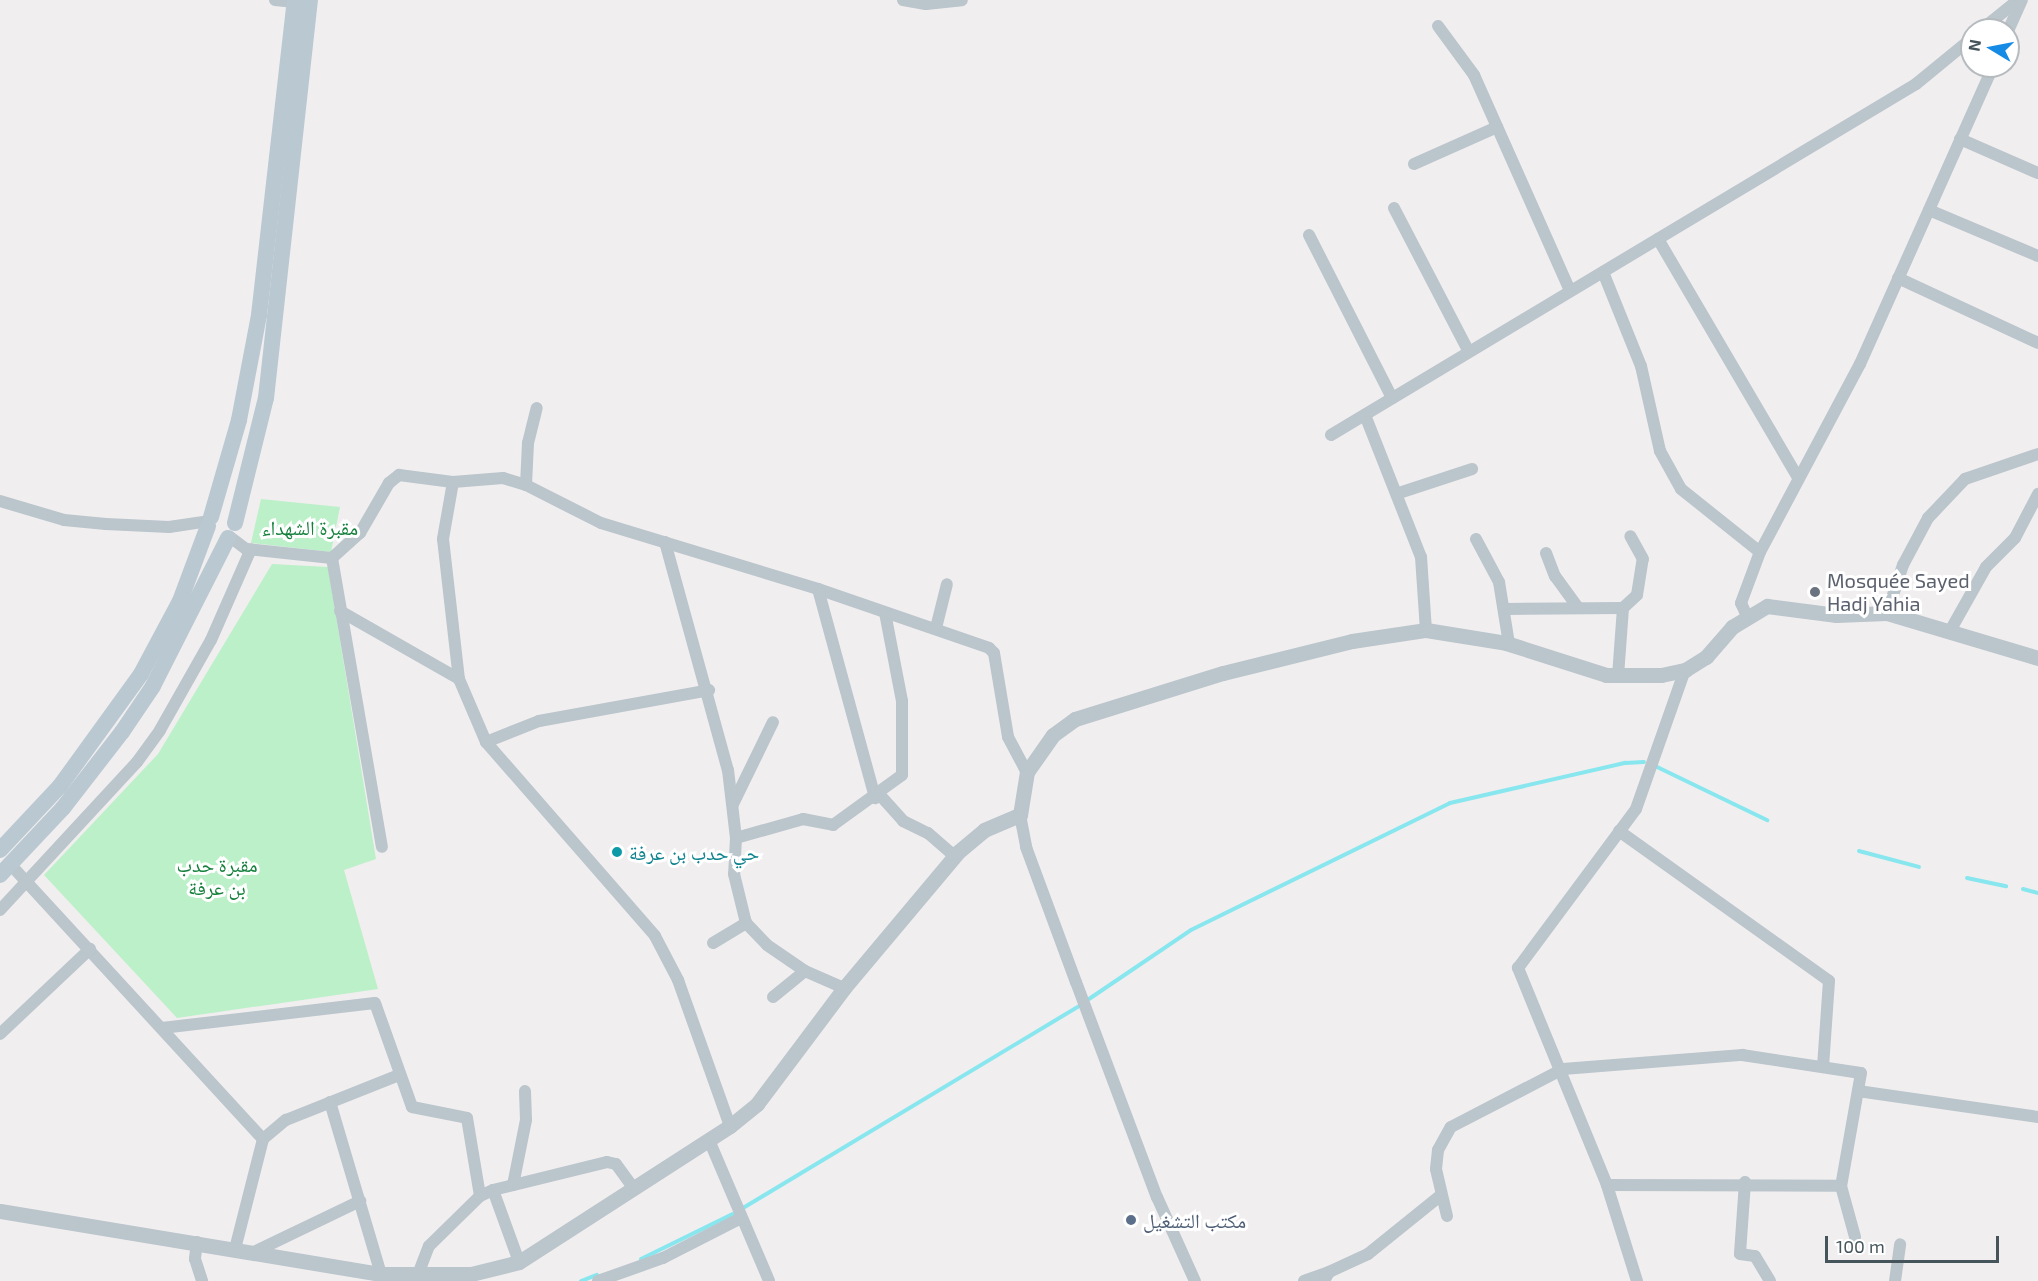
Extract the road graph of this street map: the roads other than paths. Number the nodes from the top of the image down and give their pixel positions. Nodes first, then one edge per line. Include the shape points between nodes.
1 (275, 0) edge
2 (903, 0) edge
3 (962, 0) edge
4 (2020, 0) edge
5 (300, 1) edge
6 (1997, 18) edge
7 (2013, 18) edge
8 (1438, 26) dead end
9 (1960, 48) edge
10 (1988, 78) edge
11 (1497, 127) junction
12 (1960, 139) junction
13 (1414, 165) dead end
14 (2038, 173) edge
15 (1394, 208) dead end
16 (1929, 210) junction
17 (1309, 235) dead end
18 (1658, 239) junction
19 (2038, 256) edge
20 (1603, 272) junction
21 (1898, 278) junction
22 (1570, 291) junction
23 (2038, 343) edge
24 (1469, 352) junction
25 (1392, 398) junction
26 (537, 408) dead end
27 (1365, 415) junction
28 (1331, 435) dead end
29 (2038, 454) edge
30 (1472, 469) dead end
31 (1799, 479) junction
32 (453, 483) junction
33 (526, 485) junction
34 (1399, 493) junction
35 (2038, 494) edge
36 (0, 501) edge
37 (209, 522) junction
38 (231, 533) junction
39 (1630, 536) dead end
40 (1476, 539) dead end
41 (665, 542) junction
42 (251, 549) junction
43 (1760, 552) junction
44 (1546, 553) dead end
45 (332, 558) junction
46 (947, 584) dead end
47 (818, 589) junction
48 (1578, 608) junction
49 (1623, 608) junction
50 (1505, 609) junction
51 (340, 611) junction
52 (1887, 612) junction
53 (885, 613) junction
54 (1747, 616) junction
55 (936, 628) junction
56 (1426, 630) junction
57 (1950, 631) junction
58 (1509, 644) junction
59 (2038, 658) edge
60 (1685, 670) junction
61 (1618, 676) junction
62 (459, 679) junction
63 (709, 690) junction
64 (773, 722) dead end
65 (486, 742) junction
66 (1027, 772) junction
67 (877, 796) junction
68 (733, 804) junction
69 (1020, 815) junction
70 (1619, 831) junction
71 (736, 838) junction
72 (382, 847) dead end
73 (954, 856) junction
74 (3, 863) edge
75 (28, 881) junction
76 (0, 910) edge
77 (746, 923) junction
78 (713, 943) dead end
79 (90, 949) junction
80 (805, 971) junction
81 (844, 988) junction
82 (773, 997) dead end
83 (162, 1028) junction
84 (0, 1034) edge
85 (1823, 1067) junction
86 (1563, 1069) junction
87 (399, 1075) junction
88 (525, 1091) dead end
89 (1858, 1091) junction
90 (330, 1102) junction
91 (2038, 1117) edge
92 (730, 1126) junction
93 (263, 1139) junction
94 (710, 1140) junction
95 (1745, 1182) junction
96 (513, 1185) junction
97 (1608, 1185) junction
98 (1841, 1186) junction
99 (633, 1187) junction
100 (493, 1190) junction
101 (480, 1196) junction
102 (1440, 1196) junction
103 (360, 1201) junction
104 (0, 1210) edge
105 (1447, 1216) dead end
106 (741, 1218) junction
107 (1855, 1237) dead end
108 (197, 1242) junction
109 (1900, 1244) dead end
110 (235, 1249) junction
111 (254, 1252) junction
112 (519, 1262) junction
113 (381, 1274) junction
114 (1327, 1276) edge
115 (417, 1277) junction
116 (202, 1281) edge
117 (598, 1281) edge
118 (770, 1281) edge
119 (1195, 1281) edge
120 (1304, 1281) edge
121 (1637, 1281) edge
122 (1770, 1281) edge
123 (1895, 1281) edge

1 - 5 street
2 - 3 street via 926,4
4 - 6 street
4 - 7 street
5 - 37 main road via 259,315 239,420
5 - 38 main road via 266,398
8 - 11 street via 1473,75
9 - 18 street via 1916,84
10 - 12 street
11 - 13 street
11 - 22 street
12 - 14 street
12 - 16 street
15 - 24 street
16 - 19 street
16 - 21 street
17 - 25 street
18 - 20 street
18 - 31 street
20 - 22 street
20 - 43 street via 1641,366 1660,451 1681,489
21 - 23 street
21 - 31 street via 1860,364
22 - 24 street
24 - 25 street
25 - 27 street
26 - 33 street via 528,443
27 - 28 street
27 - 34 street
29 - 52 street via 1965,478 1928,518 1903,565
30 - 34 street
31 - 43 street
32 - 33 street via 503,478
32 - 45 street via 406,474 393,478 360,533
32 - 62 street via 443,539
33 - 41 street via 601,523
34 - 56 street via 1421,557
35 - 57 street via 2015,538 1986,567
36 - 37 street via 64,520 169,527
37 - 38 main road via 215,537
37 - 38 main road via 223,512
37 - 74 main road via 180,601 141,674
38 - 42 street
38 - 74 main road via 153,686 122,732 63,808
39 - 49 street via 1643,559 1637,595
40 - 50 street via 1499,582
41 - 47 street
41 - 63 street
42 - 45 street
42 - 75 street via 211,640 160,730 137,762
43 - 54 street via 1741,603
44 - 48 street via 1555,576
45 - 51 street
46 - 55 street
47 - 53 street
47 - 67 street
48 - 49 street
48 - 50 street
49 - 61 street
50 - 58 street
51 - 62 street
51 - 72 street
52 - 54 street via 1836,615 1767,606
52 - 57 street
53 - 55 street
53 - 67 street via 902,701 904,769
54 - 60 street
55 - 66 street via 994,653 1008,737
56 - 58 street
56 - 66 street via 1352,641 1075,719 1053,735
57 - 59 street
58 - 61 street via 1569,665
60 - 61 street
60 - 70 street via 1636,809
62 - 65 street
63 - 65 street via 539,721
63 - 68 street
64 - 68 street
65 - 92 street via 655,936 678,980
66 - 69 street
67 - 71 street via 833,825 803,819
67 - 73 street via 903,821 928,833
68 - 71 street
69 - 73 street via 984,830
69 - 119 street via 1026,847 1076,982 1157,1197
70 - 85 street via 1829,981
70 - 86 street via 1518,968
71 - 77 street via 734,874
73 - 81 street
74 - 75 street
75 - 76 street
75 - 79 street
77 - 78 street
77 - 80 street via 767,945
79 - 83 street
79 - 84 street
80 - 81 street
80 - 82 street
81 - 92 street via 757,1104
83 - 87 street via 368,1001 378,1006
83 - 93 street
85 - 86 street via 1742,1055
85 - 89 street via 1862,1073
86 - 97 street
86 - 102 street via 1451,1127 1438,1150
87 - 90 street
87 - 101 street via 416,1110 467,1118
88 - 96 street via 526,1120
89 - 91 street
89 - 98 street
90 - 93 street via 286,1120
90 - 103 street
92 - 94 street
93 - 110 street
94 - 99 street
94 - 106 street
95 - 97 street
95 - 98 street
95 - 122 street via 1740,1254 1755,1256
96 - 99 street via 612,1162
96 - 100 street
97 - 121 street
98 - 107 street
99 - 112 street
100 - 101 street
100 - 112 street
101 - 115 street via 424,1252
102 - 105 street
102 - 114 street via 1368,1254
103 - 111 street
103 - 113 street
104 - 108 street
106 - 117 street via 663,1258
106 - 118 street
108 - 110 street
108 - 116 street via 195,1259
109 - 123 street
110 - 111 street
111 - 113 street
112 - 115 street via 471,1274
113 - 115 street
114 - 120 street

